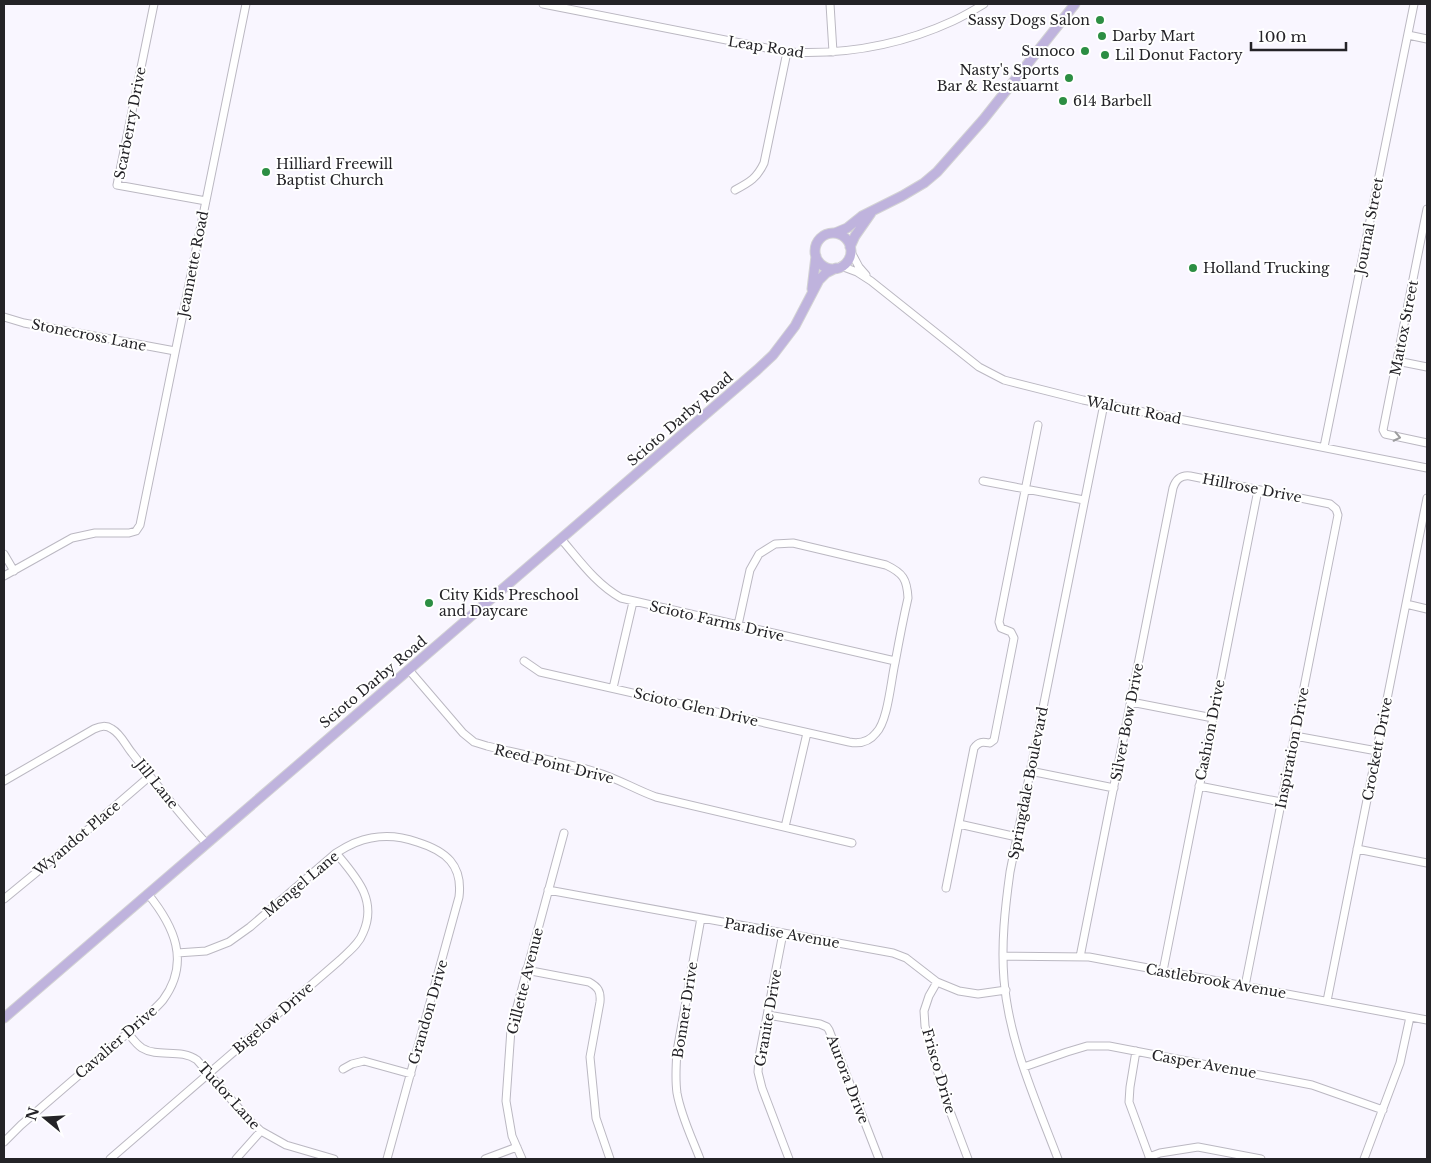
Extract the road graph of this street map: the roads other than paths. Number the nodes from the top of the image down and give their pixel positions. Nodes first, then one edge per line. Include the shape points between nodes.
1 (154, 4) edge
2 (246, 4) edge
3 (548, 4) edge
4 (830, 4) edge
5 (984, 4) edge
6 (1075, 4) edge
7 (1414, 4) edge
8 (1408, 36) junction
9 (1427, 39) edge
10 (787, 52) junction
11 (833, 52) junction
12 (736, 190) dead end
13 (206, 201) junction
14 (1427, 209) edge
15 (872, 211) junction
16 (835, 233) junction
17 (1424, 239) edge
18 (851, 250) junction
19 (816, 256) junction
20 (838, 267) junction
21 (871, 281) junction
22 (811, 294) junction
23 (4, 318) edge
24 (176, 351) junction
25 (1397, 361) junction
26 (1427, 368) edge
27 (1104, 404) junction
28 (1038, 424) dead end
29 (1427, 443) edge
30 (1324, 447) junction
31 (1427, 468) edge
32 (983, 480) dead end
33 (1173, 488) joint
34 (1025, 489) junction
35 (1258, 490) junction
36 (1427, 498) edge
37 (1084, 500) junction
38 (1336, 509) joint
39 (1425, 522) edge
40 (562, 540) junction
41 (4, 554) edge
42 (14, 571) junction
43 (4, 576) edge
44 (632, 602) junction
45 (1406, 604) junction
46 (1427, 608) edge
47 (738, 625) junction
48 (524, 661) dead end
49 (895, 661) junction
50 (408, 670) junction
51 (613, 688) junction
52 (1131, 702) junction
53 (1213, 718) junction
54 (808, 733) junction
55 (1295, 736) junction
56 (1377, 751) junction
57 (1030, 771) junction
58 (150, 776) junction
59 (4, 781) edge
60 (1200, 786) junction
61 (1114, 788) junction
62 (1281, 802) junction
63 (959, 824) junction
64 (785, 827) junction
65 (564, 833) dead end
66 (1017, 837) junction
67 (206, 843) junction
68 (852, 843) dead end
69 (1357, 849) junction
70 (336, 853) junction
71 (1427, 863) edge
72 (453, 865) joint
73 (946, 888) dead end
74 (548, 890) junction
75 (148, 894) junction
76 (4, 899) edge
77 (701, 918) junction
78 (783, 933) junction
79 (177, 953) junction
80 (1003, 956) junction
81 (1080, 956) junction
82 (526, 970) junction
83 (1163, 971) junction
84 (937, 982) junction
85 (1245, 986) junction
86 (1006, 990) junction
87 (1327, 1001) junction
88 (768, 1015) junction
89 (1410, 1017) junction
90 (4, 1018) edge
91 (1427, 1020) edge
92 (128, 1033) junction
93 (1136, 1051) junction
94 (1024, 1067) junction
95 (343, 1069) dead end
96 (209, 1074) junction
97 (411, 1074) junction
98 (1382, 1110) junction
99 (261, 1131) junction
100 (4, 1142) edge
101 (517, 1146) junction
102 (1150, 1158) edge
103 (110, 1159) edge
104 (236, 1159) edge
105 (334, 1159) edge
106 (387, 1159) edge
107 (486, 1159) edge
108 (522, 1159) edge
109 (610, 1159) edge
110 (700, 1159) edge
111 (789, 1159) edge
112 (878, 1159) edge
113 (968, 1159) edge
114 (1058, 1159) edge
115 (1261, 1159) edge
116 (1364, 1159) edge

1 - 13 street, Scarberry Drive via 117,185
2 - 13 street, Jeannette Road
3 - 10 street, Leap Road
4 - 11 street
5 - 11 street, Leap Road via 914,36 873,48
6 - 15 main road via 983,120 937,172 924,183
7 - 8 street, Journal Street
8 - 9 street
8 - 30 street, Journal Street
10 - 11 street, Leap Road
10 - 12 street via 764,163 759,174
13 - 24 street, Jeannette Road
14 - 17 street, Mattox Street
15 - 16 main road
15 - 18 main road via 855,236
16 - 18 main road via 845,237
16 - 19 main road via 820,239
17 - 25 street, Mattox Street
18 - 20 main road via 846,263
18 - 21 street, Walcutt Road
19 - 20 main road via 824,266
19 - 22 main road, Scioto Darby Road
20 - 21 street, Walcutt Road via 857,272
20 - 22 main road, Scioto Darby Road via 819,280
21 - 27 street, Walcutt Road via 990,374
22 - 40 main road, Scioto Darby Road via 795,326 758,370
23 - 24 street, Stonecross Lane
24 - 42 street, Jeannette Road via 140,525 136,531 72,538
25 - 26 street
25 -> 29 street, Mattox Street via 1383,430 1385,434
27 - 30 street, Walcutt Road
27 - 37 street, Springdale Boulevard
28 - 34 street
30 - 31 street, Walcutt Road
32 - 34 street
33 - 35 street, Hillrose Drive via 1175,482 1185,476
33 - 52 street, Silver Bow Drive
34 - 37 street
34 - 63 street via 999,622 1001,628 1011,632 1014,638 996,731 992,743 981,742 974,748
35 - 38 street, Hillrose Drive via 1330,504
35 - 53 street, Cashion Drive
36 - 39 street, Crockett Drive
37 - 57 street, Springdale Boulevard
38 - 55 street, Inspiration Drive via 1338,515
39 - 45 street, Crockett Drive
40 - 44 street, Scioto Farms Drive via 598,582 615,595
40 - 50 main road, Scioto Darby Road
41 - 42 street
42 - 43 street
44 - 47 street, Scioto Farms Drive
44 - 51 street
45 - 46 street
45 - 56 street, Crockett Drive
47 - 49 street, Scioto Farms Drive
47 - 49 street via 750,570 759,554 775,544 793,543 886,565 904,577 908,598
48 - 51 street, Scioto Glen Drive via 540,672
49 - 54 street, Scioto Glen Drive via 881,726 870,739 853,743
50 - 64 street, Reed Point Drive via 474,742 594,771 656,797
50 - 67 main road, Scioto Darby Road
51 - 54 street, Scioto Glen Drive
52 - 53 street
52 - 61 street, Silver Bow Drive
53 - 60 street, Cashion Drive
54 - 64 street
55 - 56 street
55 - 62 street, Inspiration Drive
56 - 69 street, Crockett Drive
57 - 61 street
57 - 66 street, Springdale Boulevard
58 - 59 street, Jill Lane via 114,730 100,726
58 - 67 street, Jill Lane
58 - 76 street, Wyandot Place
60 - 62 street
60 - 83 street, Cashion Drive
61 - 81 street, Silver Bow Drive
62 - 85 street, Inspiration Drive
63 - 66 street
63 - 73 street
64 - 68 street, Reed Point Drive
65 - 74 street, Gillette Avenue
66 - 80 street, Springdale Boulevard via 1004,912
67 - 75 main road, Scioto Darby Road
69 - 71 street
69 - 87 street, Crockett Drive
70 - 72 street, Mengel Lane via 366,839 399,838 433,847
70 - 79 street, Mengel Lane via 229,942 206,951
70 - 96 street, Bigelow Drive via 356,876 366,895 368,914 358,942
72 - 97 street, Grandon Drive via 459,880 459,898
74 - 77 street, Paradise Avenue
74 - 82 street, Gillette Avenue
75 - 79 street, Cavalier Drive via 173,932
75 - 90 main road, Scioto Darby Road
77 - 78 street, Paradise Avenue
77 - 110 street, Bonner Drive via 676,1071 682,1112
78 - 84 street, Paradise Avenue via 893,953 906,958
78 - 88 street, Granite Drive
79 - 92 street, Cavalier Drive via 173,980 167,993
80 - 81 street, Castlebrook Avenue
80 - 86 street, Springdale Boulevard
81 - 83 street, Castlebrook Avenue
82 - 101 street, Gillette Avenue via 510,1029 506,1100 512,1136
82 - 109 street via 589,982 601,993 590,1057 596,1118
83 - 85 street, Castlebrook Avenue
84 - 86 street, Paradise Avenue via 958,991 978,994
84 - 113 street, Frisco Drive via 924,1011 925,1026 945,1098
85 - 87 street, Castlebrook Avenue
86 - 94 street, Springdale Boulevard
87 - 89 street, Castlebrook Avenue
88 - 111 street, Granite Drive via 758,1072
88 - 112 street, Aurora Drive via 827,1027
89 - 91 street, Castlebrook Avenue
89 - 98 street via 1400,1063
92 - 96 street, Tudor Lane via 148,1051 192,1056
92 - 100 street, Cavalier Drive
93 - 94 street, Casper Avenue via 1087,1046
93 - 98 street, Casper Avenue via 1312,1085
93 - 102 street via 1128,1102
94 - 114 street, Springdale Boulevard
95 - 97 street via 364,1061
96 - 99 street, Tudor Lane
96 - 103 street, Bigelow Drive
97 - 106 street, Grandon Drive
98 - 116 street
99 - 104 street
99 - 105 street, Tudor Lane via 286,1145
101 - 107 street
101 - 108 street, Gillette Avenue
102 - 115 street via 1160,1153 1198,1147

